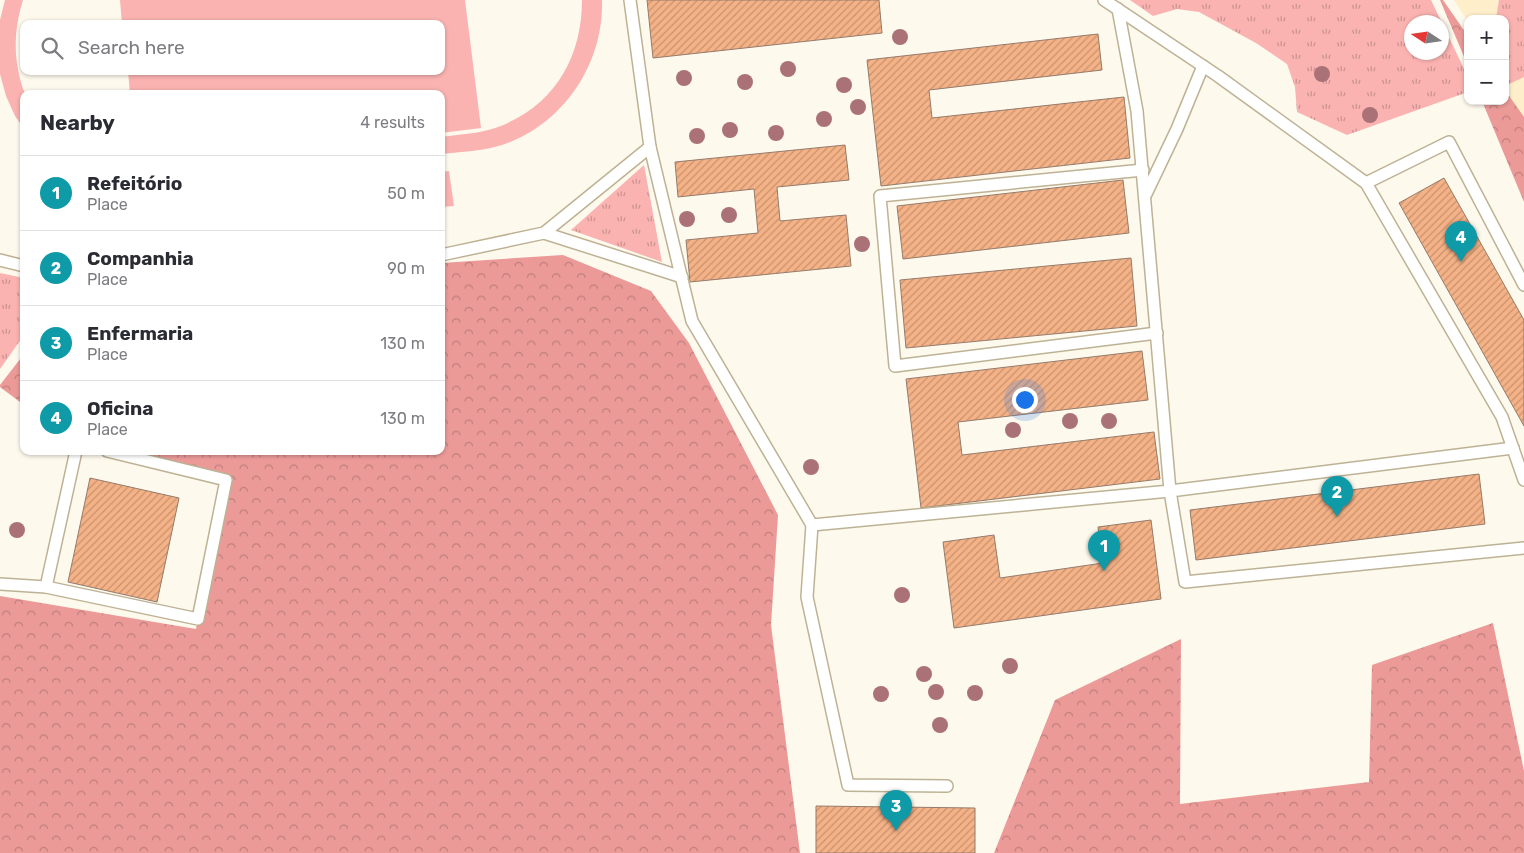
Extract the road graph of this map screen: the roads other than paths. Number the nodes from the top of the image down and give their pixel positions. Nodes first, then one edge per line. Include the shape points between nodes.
1 (630, 0) edge
2 (1104, 0) edge
3 (1118, 9) junction
4 (1203, 66) junction
5 (650, 147) junction
6 (1143, 170) junction
7 (1366, 183) junction
8 (1145, 196) junction
9 (544, 233) junction
10 (445, 254) edge
11 (0, 260) edge
12 (20, 265) edge
13 (682, 276) junction
14 (1524, 285) edge
15 (1157, 333) junction
16 (1513, 448) junction
17 (75, 455) edge
18 (123, 455) edge
19 (1524, 480) edge
20 (1170, 491) junction
21 (812, 525) junction
22 (1524, 548) edge
23 (0, 584) edge
24 (46, 587) junction
25 (947, 786) dead end

1 - 5 lane
2 - 3 lane
3 - 4 lane
3 - 6 lane via 1137,111
4 - 7 lane
4 - 8 lane
5 - 9 lane
5 - 13 lane
6 - 8 lane
6 - 15 lane via 880,196 895,366
7 - 14 lane via 1448,142
7 - 16 lane via 1502,417
8 - 15 lane
9 - 10 lane
9 - 13 lane
11 - 12 lane
13 - 21 lane via 692,321
15 - 20 lane
16 - 19 lane
16 - 20 lane
17 - 24 lane
18 - 24 lane via 226,480 198,619
20 - 21 lane
20 - 22 lane via 1185,582
21 - 25 lane via 807,597 848,785
23 - 24 lane

